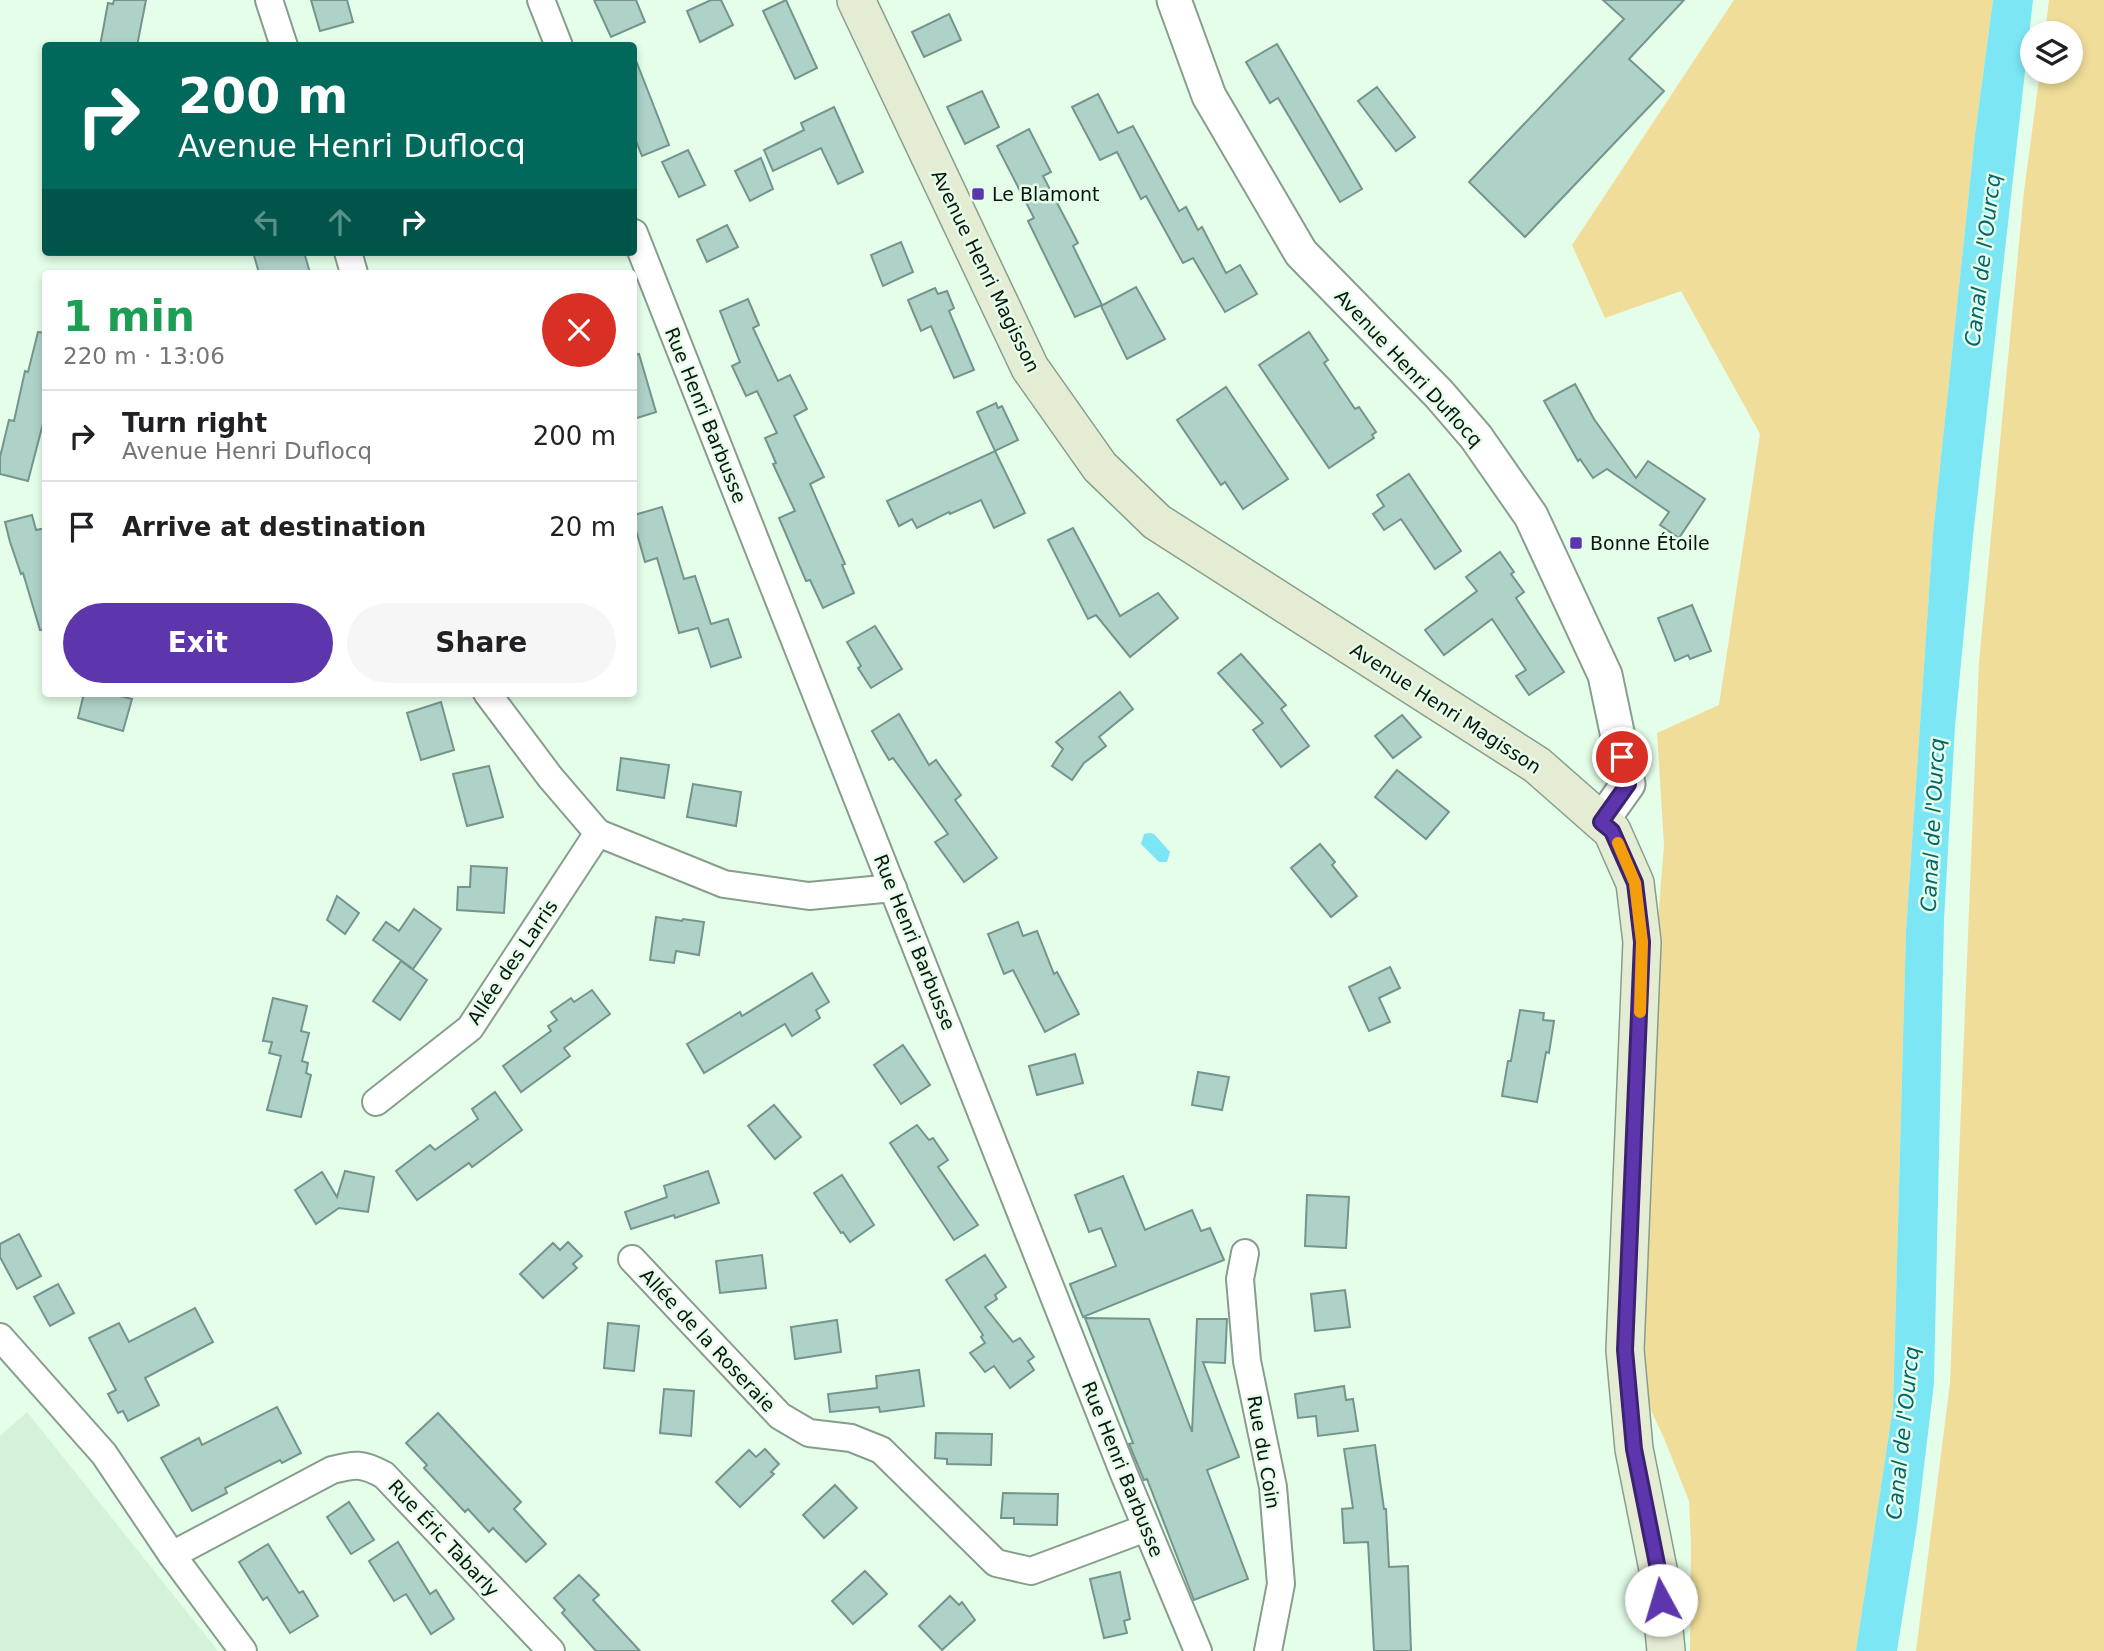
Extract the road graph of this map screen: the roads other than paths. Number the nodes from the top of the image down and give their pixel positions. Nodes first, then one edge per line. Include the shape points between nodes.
1 (269, 0) edge
2 (541, 0) edge
3 (856, 0) edge
4 (1174, 0) edge
5 (283, 42) edge
6 (557, 42) edge
7 (637, 241) edge
8 (490, 697) edge
9 (1601, 822) junction
10 (598, 833) junction
11 (893, 888) junction
12 (376, 1102) dead end
13 (1245, 1253) dead end
14 (632, 1259) dead end
15 (0, 1337) edge
16 (1146, 1528) junction
17 (172, 1555) junction
18 (243, 1651) edge
19 (551, 1651) edge
20 (1198, 1651) edge
21 (1268, 1651) edge
22 (1665, 1651) edge

1 - 5 street
2 - 6 street
3 - 9 main road, Avenue Henri Magisson via 1030,368 1100,467 1157,522 1537,765
4 - 9 street, Avenue Henri Duflocq via 1209,96 1301,253 1439,394 1476,437 1531,516 1605,676 1628,784
7 - 11 street, Rue Henri Barbusse
8 - 10 street
9 - 22 main road, Avenue Henri Magisson via 1612,831 1635,883 1642,942 1625,1350 1634,1449 1659,1574
10 - 11 street via 724,884 810,896
10 - 12 street, Allée des Larris via 470,1028
11 - 16 street, Rue Henri Barbusse
13 - 21 street, Rue du Coin via 1240,1279 1247,1362 1273,1487 1281,1584
14 - 16 street, Allée de la Roseraie via 780,1416 809,1433 850,1438 881,1450 996,1563 1031,1572
15 - 17 street via 104,1454
16 - 20 street, Rue Henri Barbusse
17 - 18 street
17 - 19 street, Rue Éric Tabarly via 332,1470 368,1466 384,1475

